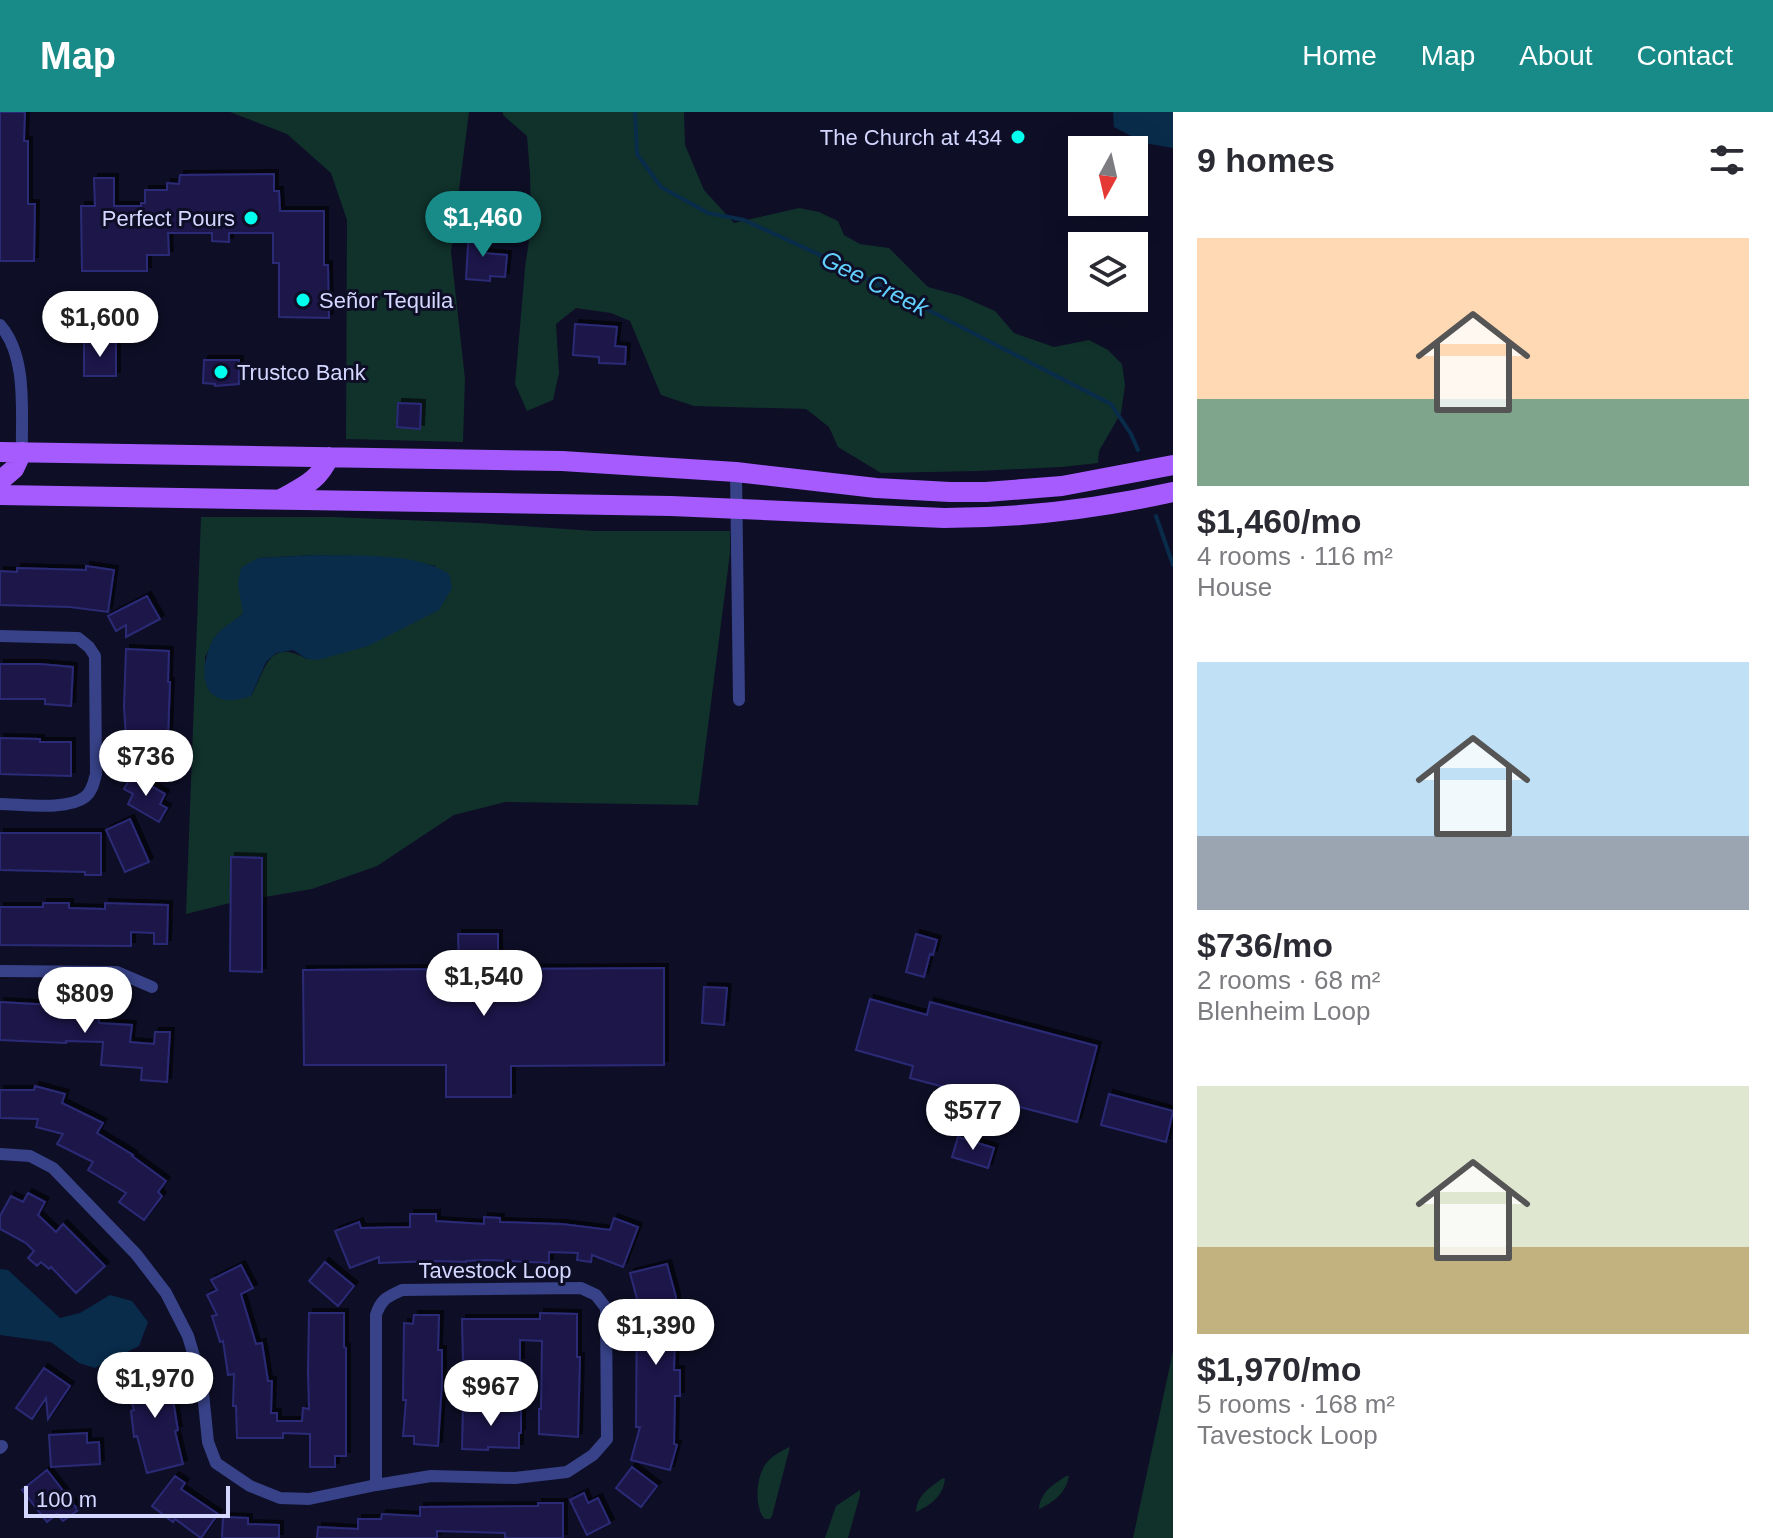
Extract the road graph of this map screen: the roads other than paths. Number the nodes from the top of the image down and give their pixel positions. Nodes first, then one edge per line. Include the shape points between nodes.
1 (0, 325) edge
2 (0, 452) edge
3 (22, 452) junction
4 (329, 457) junction
5 (1173, 465) edge
6 (736, 472) junction
7 (0, 481) edge
8 (1173, 492) edge
9 (0, 495) edge
10 (281, 499) junction
11 (737, 508) junction
12 (0, 636) edge
13 (739, 700) dead end
14 (0, 804) edge
15 (0, 971) edge
16 (152, 987) dead end
17 (0, 1154) edge
18 (376, 1485) junction

1 - 3 street via 15,349 20,372
2 - 3 main road
3 - 4 main road
3 - 7 main road
4 - 6 main road via 562,461
4 - 10 main road via 312,481
5 - 6 main road via 1098,481 986,492 914,491
6 - 11 street
8 - 11 main road via 1063,512 979,518
9 - 10 main road
10 - 11 main road
11 - 13 street
12 - 14 street via 78,638 89,647 95,656 96,774 87,796 69,805
15 - 16 street via 117,972
17 - 18 street, Tavestock Loop via 30,1156 53,1168 166,1293 188,1336 202,1383 208,1442 216,1463 280,1498 309,1499
18 - 18 street, Tavestock Loop via 376,1315 387,1297 402,1290 581,1288 596,1295 606,1308 607,1439 593,1455 567,1472 515,1478 431,1476

